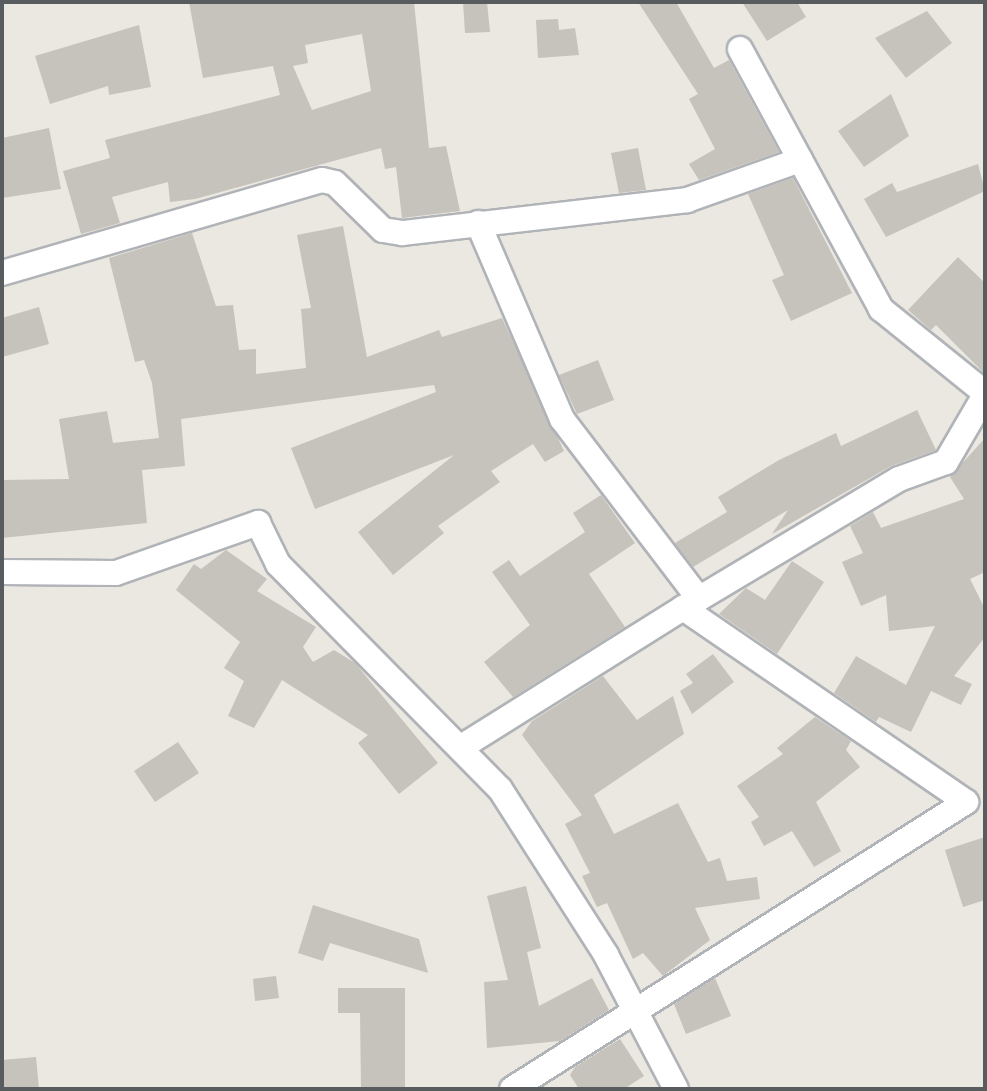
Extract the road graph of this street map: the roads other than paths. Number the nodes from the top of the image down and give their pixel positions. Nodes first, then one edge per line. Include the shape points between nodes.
1 (740, 49) dead end
2 (800, 160) junction
3 (478, 223) junction
4 (2, 273) edge
5 (985, 394) edge
6 (2, 572) edge
7 (691, 604) junction
8 (463, 746) junction
9 (976, 802) edge
10 (637, 1009) junction
11 (512, 1089) edge
12 (676, 1089) edge

1 - 2 street
2 - 3 street via 687,200
2 - 5 street via 881,309
3 - 4 street via 383,230 335,183 322,180
3 - 7 street via 562,419
5 - 7 street via 946,462 899,479
6 - 8 street via 116,573 258,523 278,564
7 - 8 street
7 - 9 street
8 - 10 street via 546,855
9 - 10 street
10 - 11 street
10 - 12 street

